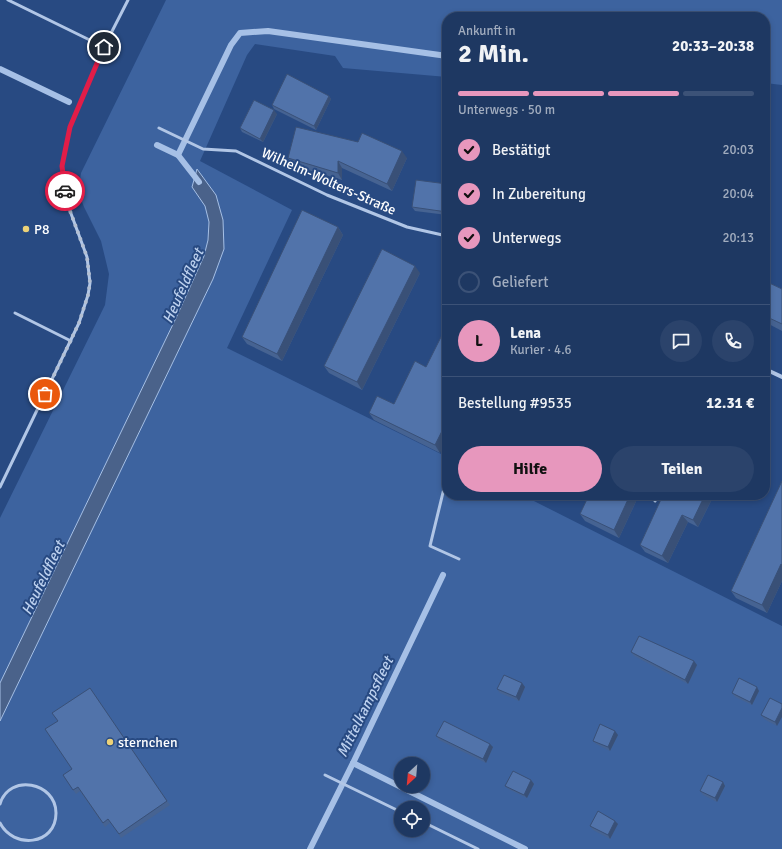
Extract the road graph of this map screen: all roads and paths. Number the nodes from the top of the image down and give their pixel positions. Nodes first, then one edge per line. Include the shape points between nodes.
1 (8, 0) edge
2 (128, 0) edge
3 (104, 47) junction
4 (160, 129) dead end
5 (442, 235) edge
6 (15, 313) dead end
7 (71, 341) junction
8 (770, 371) edge
9 (782, 377) edge
10 (0, 487) edge
11 (442, 497) edge
12 (459, 559) dead end
13 (325, 775) dead end
14 (0, 804) edge
15 (394, 809) edge
16 (0, 823) edge
17 (430, 825) edge
18 (478, 849) edge

1 - 3 lane
2 - 3 lane
3 - 7 lane via 70,127 62,166 66,200 87,257 90,283
4 - 5 lane, Wilhelm-Wolters-Straße via 203,149 236,151 327,195 407,228
6 - 7 lane
7 - 10 lane
8 - 9 street
11 - 12 lane via 430,546
13 - 15 lane
14 - 16 lane via 6,793 14,788 32,785 42,788 49,794 56,812 51,830 36,841 17,840 9,836
17 - 18 lane

